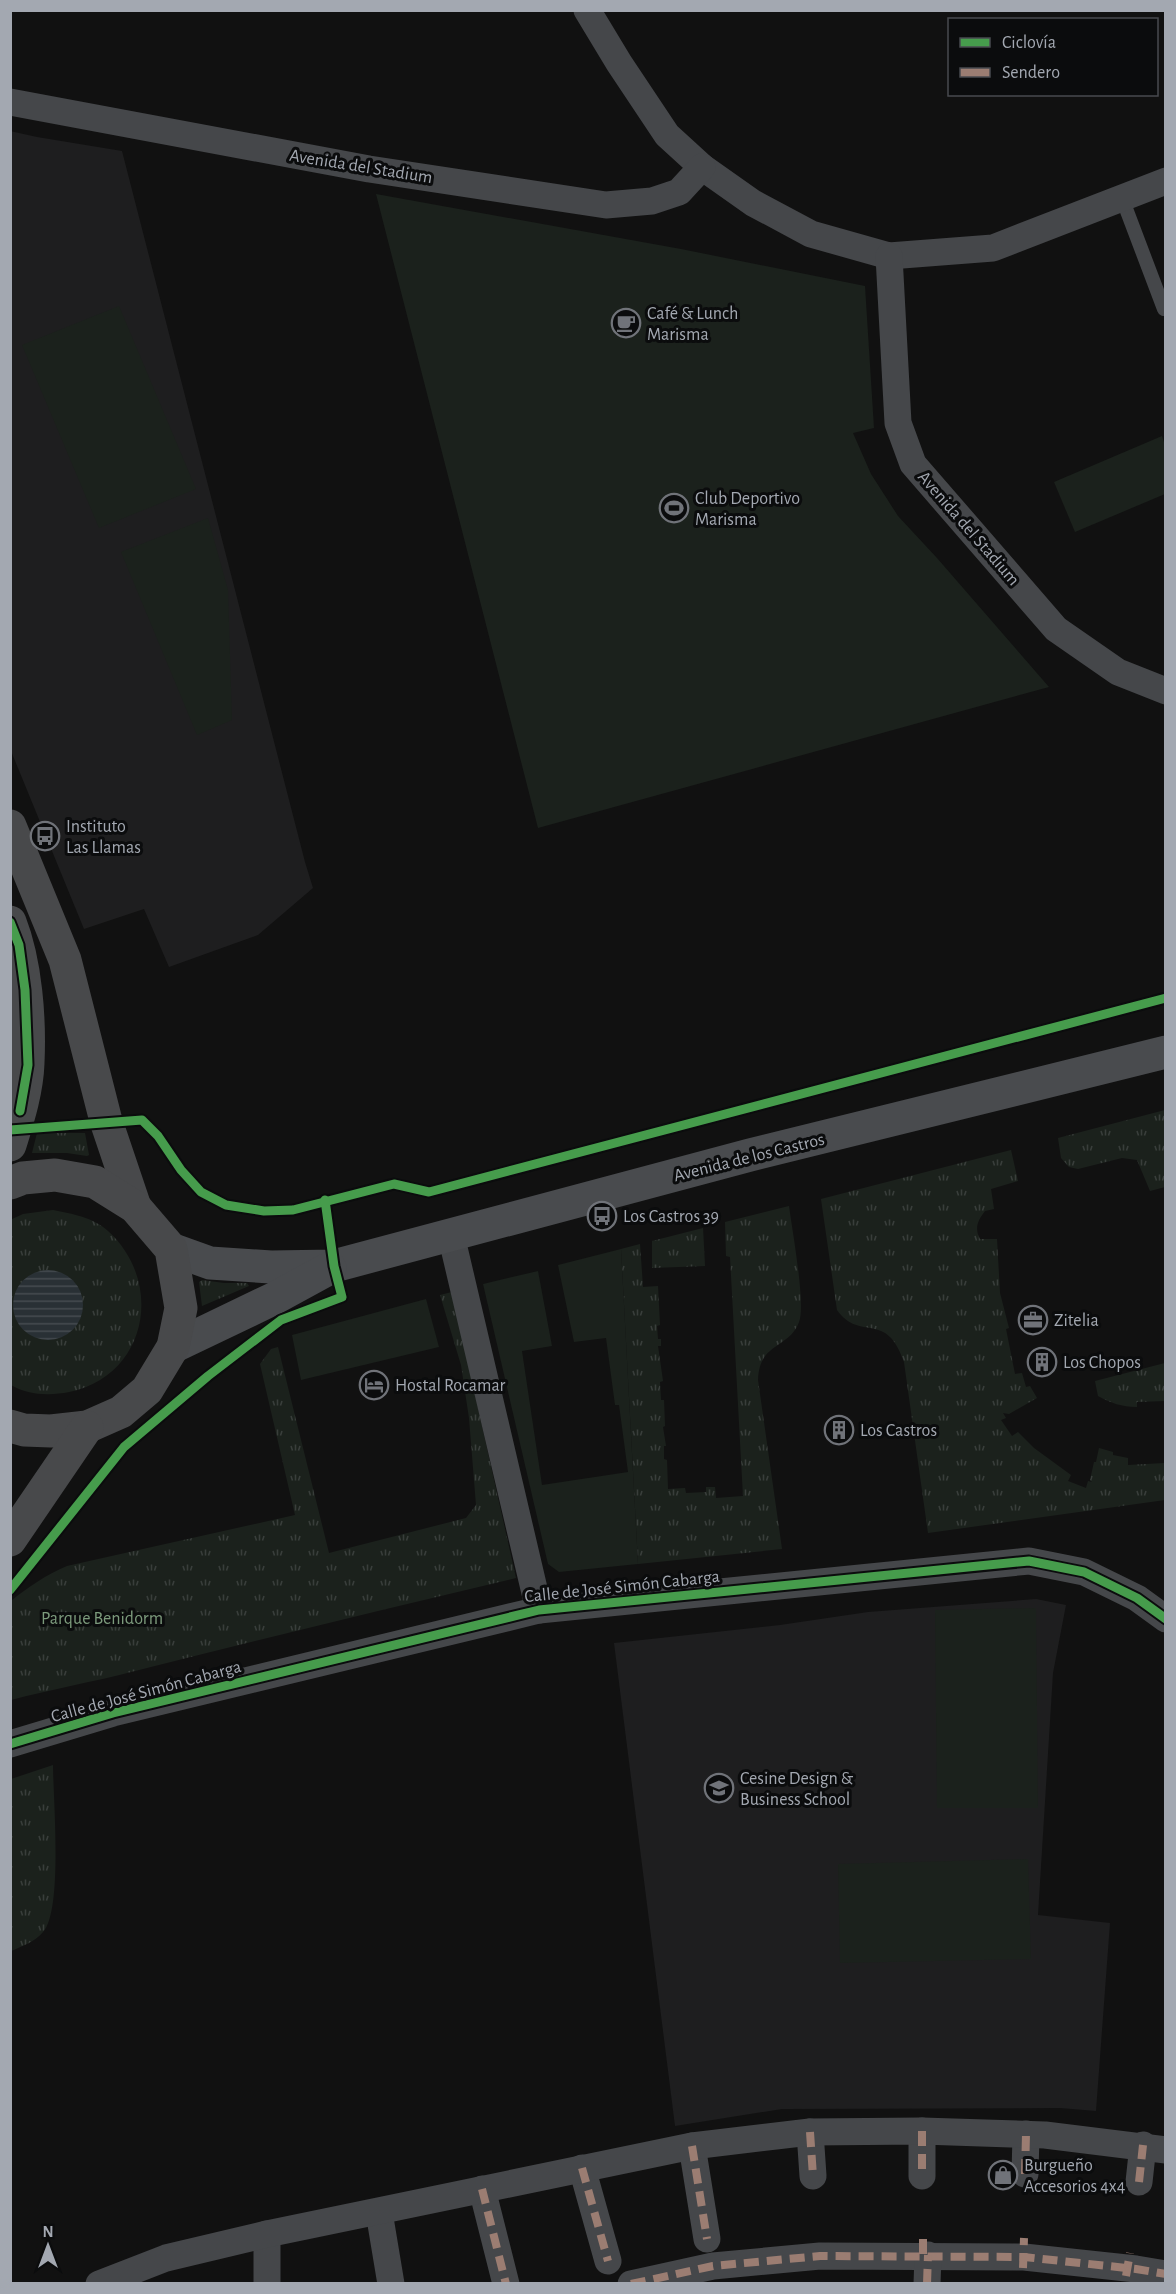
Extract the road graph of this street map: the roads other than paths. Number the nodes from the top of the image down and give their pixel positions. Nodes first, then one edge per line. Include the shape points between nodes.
1 (587, 10) edge
2 (10, 102) edge
3 (702, 167) junction
4 (1166, 181) edge
5 (1122, 198) junction
6 (889, 256) junction
7 (1164, 309) edge
8 (1166, 691) edge
9 (10, 826) edge
10 (10, 922) edge
11 (1166, 1052) edge
12 (10, 1145) edge
13 (10, 1183) edge
14 (135, 1207) junction
15 (451, 1235) junction
16 (171, 1249) junction
17 (334, 1266) junction
18 (173, 1347) junction
19 (10, 1426) edge
20 (87, 1427) junction
21 (10, 1540) edge
22 (539, 1610) junction
23 (1166, 1619) edge
24 (10, 1744) edge
25 (921, 2131) junction
26 (810, 2132) junction
27 (1026, 2134) junction
28 (692, 2146) junction
29 (1154, 2148) edge
30 (582, 2168) junction
31 (1025, 2174) dead end
32 (813, 2176) dead end
33 (922, 2176) dead end
34 (1139, 2182) dead end
35 (482, 2189) junction
36 (379, 2212) junction
37 (267, 2234) junction
38 (707, 2239) dead end
39 (925, 2250) junction
40 (608, 2261) dead end
41 (1166, 2274) edge
42 (99, 2283) edge
43 (267, 2283) edge
44 (391, 2283) edge
45 (506, 2283) edge
46 (631, 2283) edge
47 (927, 2283) edge

1 - 3 street via 668,135
2 - 3 street, Avenida del Stadium via 369,169 606,205 652,201 679,192
3 - 6 street via 753,203 811,234
4 - 5 street
5 - 6 street via 993,248
5 - 7 lane
6 - 8 street, Avenida del Stadium via 898,423 913,464 1056,629 1118,672
9 - 14 main road via 65,960 106,1121
10 - 12 main road via 20,945 28,1065
11 - 15 main road, Avenida de los Castros via 750,1155
13 - 14 main road via 55,1174 95,1182
14 - 16 main road
15 - 17 main road, Avenida de los Castros
15 - 22 street
16 - 17 main road, Avenida de los Castros via 210,1263
16 - 18 main road via 181,1308
17 - 18 main road, Avenida de los Castros
18 - 20 main road via 147,1390 121,1412
19 - 20 main road via 51,1431
20 - 21 main road
22 - 23 street, Calle de José Simón Cabarga via 1029,1561 1084,1572 1137,1598
22 - 24 street, Calle de José Simón Cabarga via 113,1713
25 - 26 street
25 - 27 street
25 - 33 street
26 - 28 street
26 - 32 street
27 - 29 street
27 - 31 street
28 - 30 street
28 - 38 street
29 - 34 street
30 - 35 street
30 - 40 street
35 - 36 street
35 - 45 street
36 - 37 street
36 - 44 street
37 - 42 street via 166,2259
37 - 43 street
39 - 41 street via 1023,2254
39 - 46 street via 819,2250
39 - 47 street

